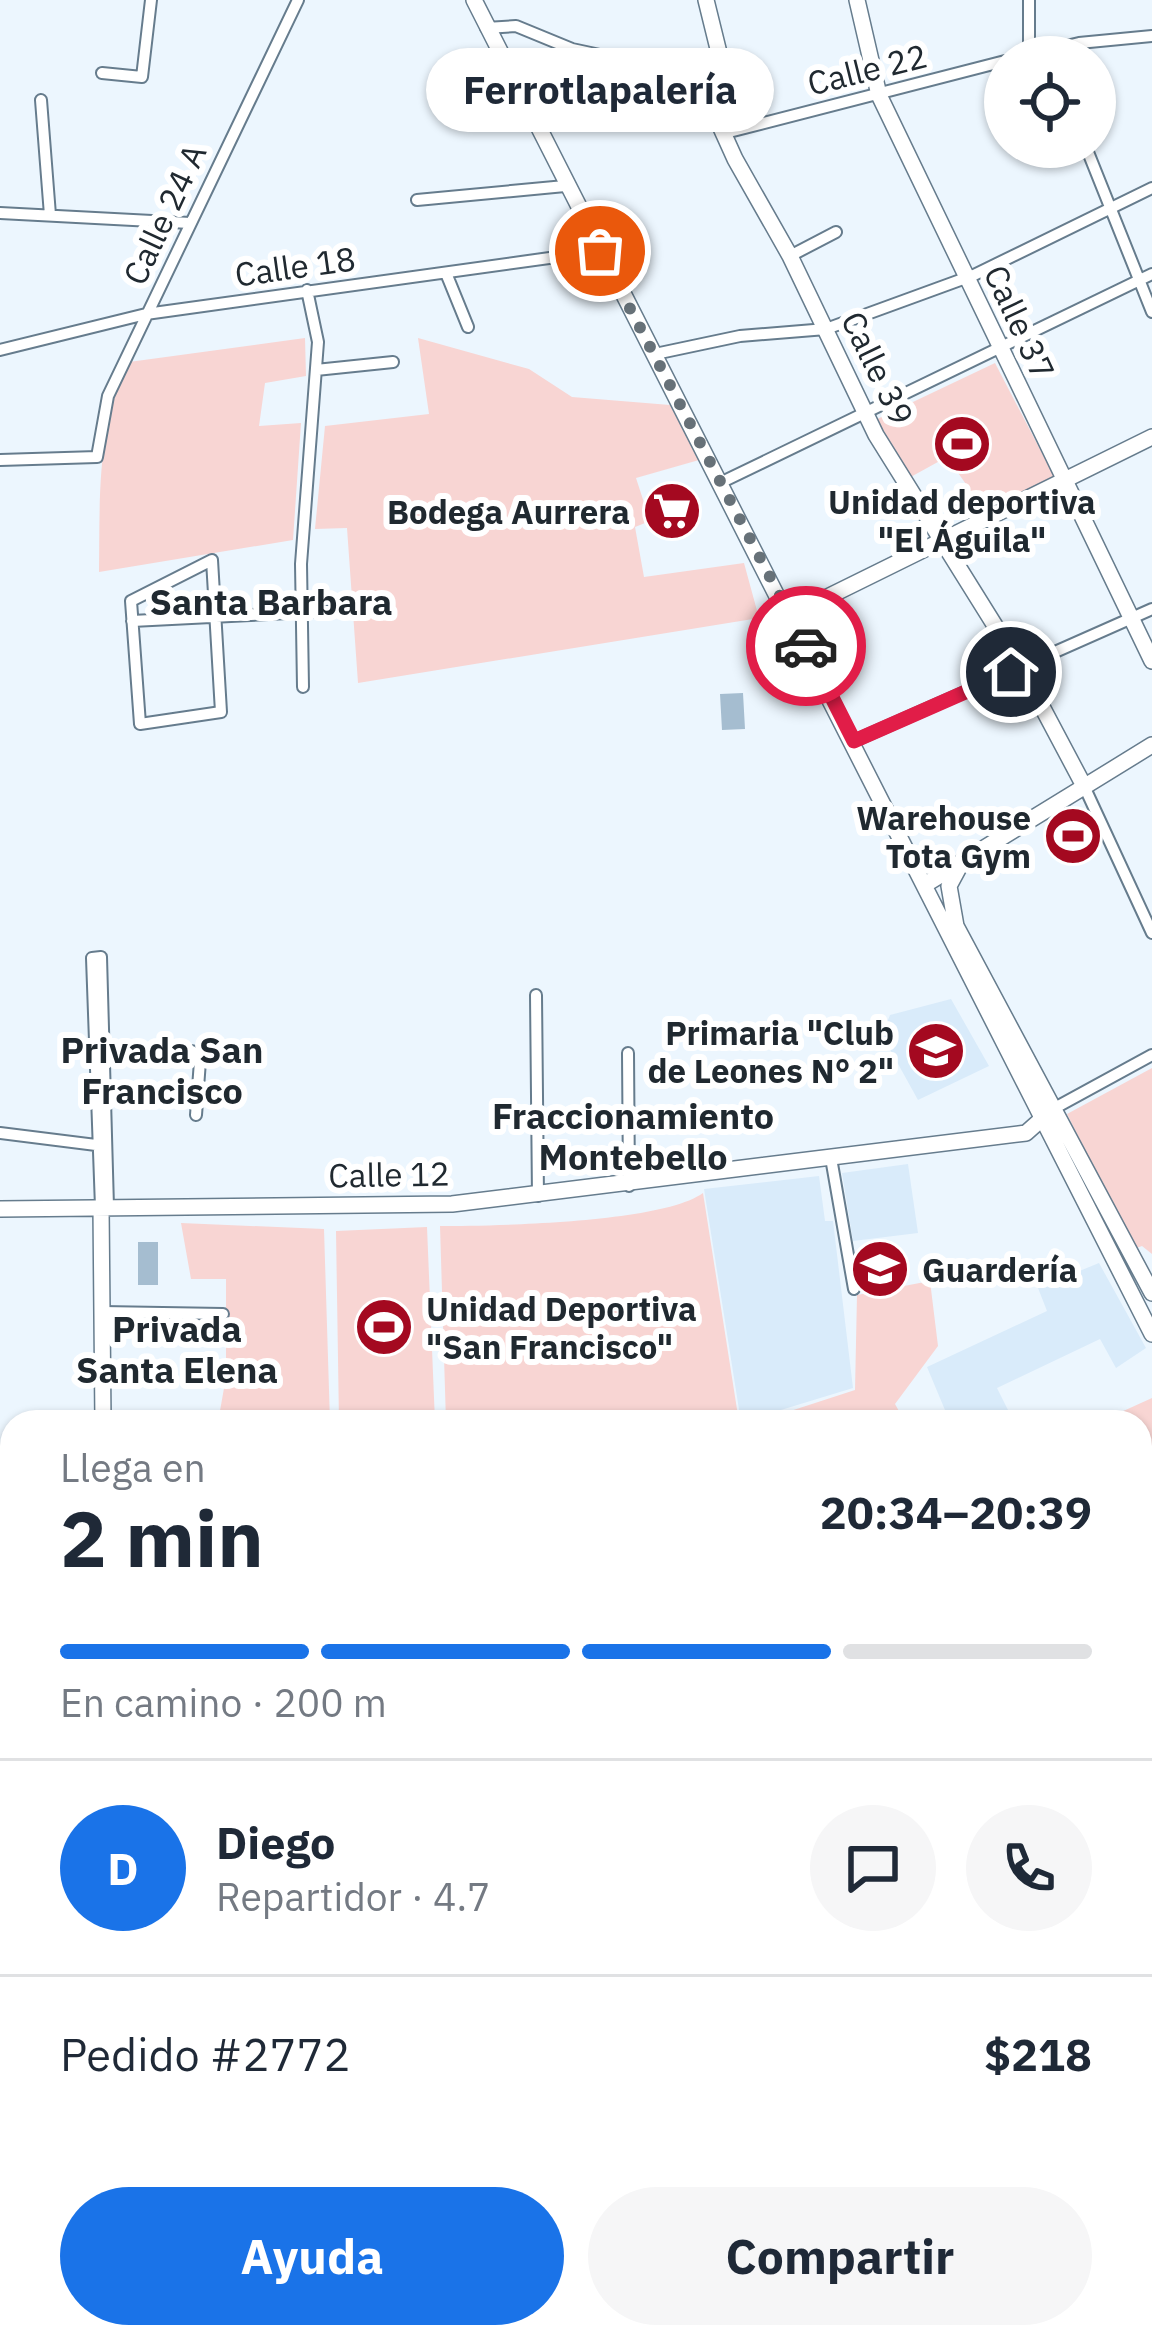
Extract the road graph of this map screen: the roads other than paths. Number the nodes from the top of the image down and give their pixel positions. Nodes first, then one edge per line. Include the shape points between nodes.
1 (151, 0) edge
2 (298, 0) edge
3 (474, 0) edge
4 (706, 0) edge
5 (857, 0) edge
6 (1029, 0) edge
7 (486, 28) junction
8 (1026, 36) edge
9 (1152, 36) edge
10 (1116, 42) edge
11 (722, 65) junction
12 (656, 67) junction
13 (984, 67) edge
14 (102, 73) dead end
15 (879, 95) junction
16 (41, 100) dead end
17 (721, 128) junction
18 (1094, 168) edge
19 (565, 186) junction
20 (1152, 188) edge
21 (417, 200) dead end
22 (1109, 208) junction
23 (0, 213) edge
24 (50, 215) junction
25 (190, 224) junction
26 (836, 232) dead end
27 (600, 251) junction
28 (790, 256) junction
29 (446, 273) junction
30 (1152, 274) edge
31 (966, 278) junction
32 (1138, 281) junction
33 (307, 290) junction
34 (1152, 312) edge
35 (146, 314) junction
36 (468, 327) dead end
37 (826, 329) junction
38 (997, 346) junction
39 (0, 350) edge
40 (655, 354) junction
41 (394, 362) dead end
42 (316, 370) junction
43 (863, 410) junction
44 (1152, 437) edge
45 (0, 460) edge
46 (722, 482) junction
47 (1064, 482) junction
48 (939, 542) junction
49 (1152, 609) edge
50 (301, 610) junction
51 (347, 610) dead end
52 (216, 615) junction
53 (791, 615) junction
54 (1132, 617) junction
55 (132, 621) junction
56 (1152, 661) edge
57 (1022, 669) junction
58 (303, 687) dead end
59 (854, 741) junction
60 (1152, 746) edge
61 (1084, 786) junction
62 (904, 840) junction
63 (963, 860) junction
64 (926, 884) junction
65 (1152, 933) edge
66 (536, 995) dead end
67 (102, 1053) junction
68 (628, 1053) dead end
69 (1152, 1055) edge
70 (1048, 1114) junction
71 (196, 1115) dead end
72 (0, 1133) edge
73 (102, 1146) junction
74 (831, 1158) junction
75 (629, 1186) junction
76 (538, 1197) junction
77 (0, 1209) edge
78 (104, 1209) junction
79 (1139, 1268) junction
80 (1122, 1276) junction
81 (854, 1289) dead end
82 (1152, 1293) edge
83 (102, 1312) junction
84 (223, 1314) dead end
85 (1152, 1334) edge
86 (103, 1410) edge

1 - 14 street via 142,77
2 - 25 street, Calle 24 A
3 - 7 main road
4 - 11 main road, Calle 39
5 - 15 main road, Calle 37
6 - 8 street
7 - 12 street via 516,26 572,49
7 - 19 main road
9 - 10 street
11 - 12 street
11 - 17 main road, Calle 39
12 - 17 street
13 - 15 street, Calle 22
15 - 17 street, Calle 22
15 - 31 main road, Calle 37
16 - 24 street
17 - 28 main road, Calle 39
18 - 22 street
19 - 21 street
19 - 27 main road
20 - 22 street
22 - 31 street
22 - 32 street
23 - 24 street
24 - 25 street
25 - 35 street, Calle 24 A
26 - 28 street
27 - 29 street, Calle 18
27 - 40 main road
28 - 37 main road, Calle 39
29 - 33 street, Calle 18
29 - 36 street
30 - 32 street
31 - 37 street
31 - 38 main road, Calle 37
32 - 34 street
32 - 38 street
33 - 35 street, Calle 18
33 - 42 street
35 - 39 street, Calle 18
35 - 45 street, Calle 24 A via 108,396 97,458
37 - 40 street
37 - 43 main road, Calle 39
38 - 43 street
38 - 47 main road, Calle 37
40 - 46 main road
41 - 42 street
42 - 50 street
43 - 46 street
43 - 48 main road, Calle 39
44 - 47 main road
46 - 53 main road
47 - 48 main road
47 - 54 main road, Calle 37
48 - 53 main road
48 - 57 main road, Calle 39
49 - 54 street
50 - 51 street
50 - 52 street
50 - 58 street
52 - 55 street
52 - 55 street via 212,560 131,601
52 - 55 street via 221,712 140,724
53 - 59 main road
54 - 56 main road, Calle 37
54 - 57 street
57 - 59 street
57 - 61 main road, Calle 39
59 - 62 main road
60 - 61 main road
61 - 63 main road
61 - 65 street, Calle 39
62 - 63 main road via 933,864
62 - 64 main road
63 - 64 main road
63 - 70 main road via 949,886 951,914
64 - 70 main road
66 - 76 street
67 - 67 street via 101,957 92,958
67 - 71 street via 192,1051 200,1061
67 - 73 street
68 - 75 street
69 - 70 street
70 - 74 main road, Calle 12 via 1026,1133
70 - 79 main road
70 - 80 main road
72 - 73 street
73 - 78 street
74 - 75 main road, Calle 12
74 - 81 street
75 - 76 main road, Calle 12
76 - 78 main road, Calle 12
77 - 78 main road, Calle 12
78 - 83 main road
79 - 80 main road
79 - 82 main road
80 - 85 main road
83 - 84 street
83 - 86 main road

